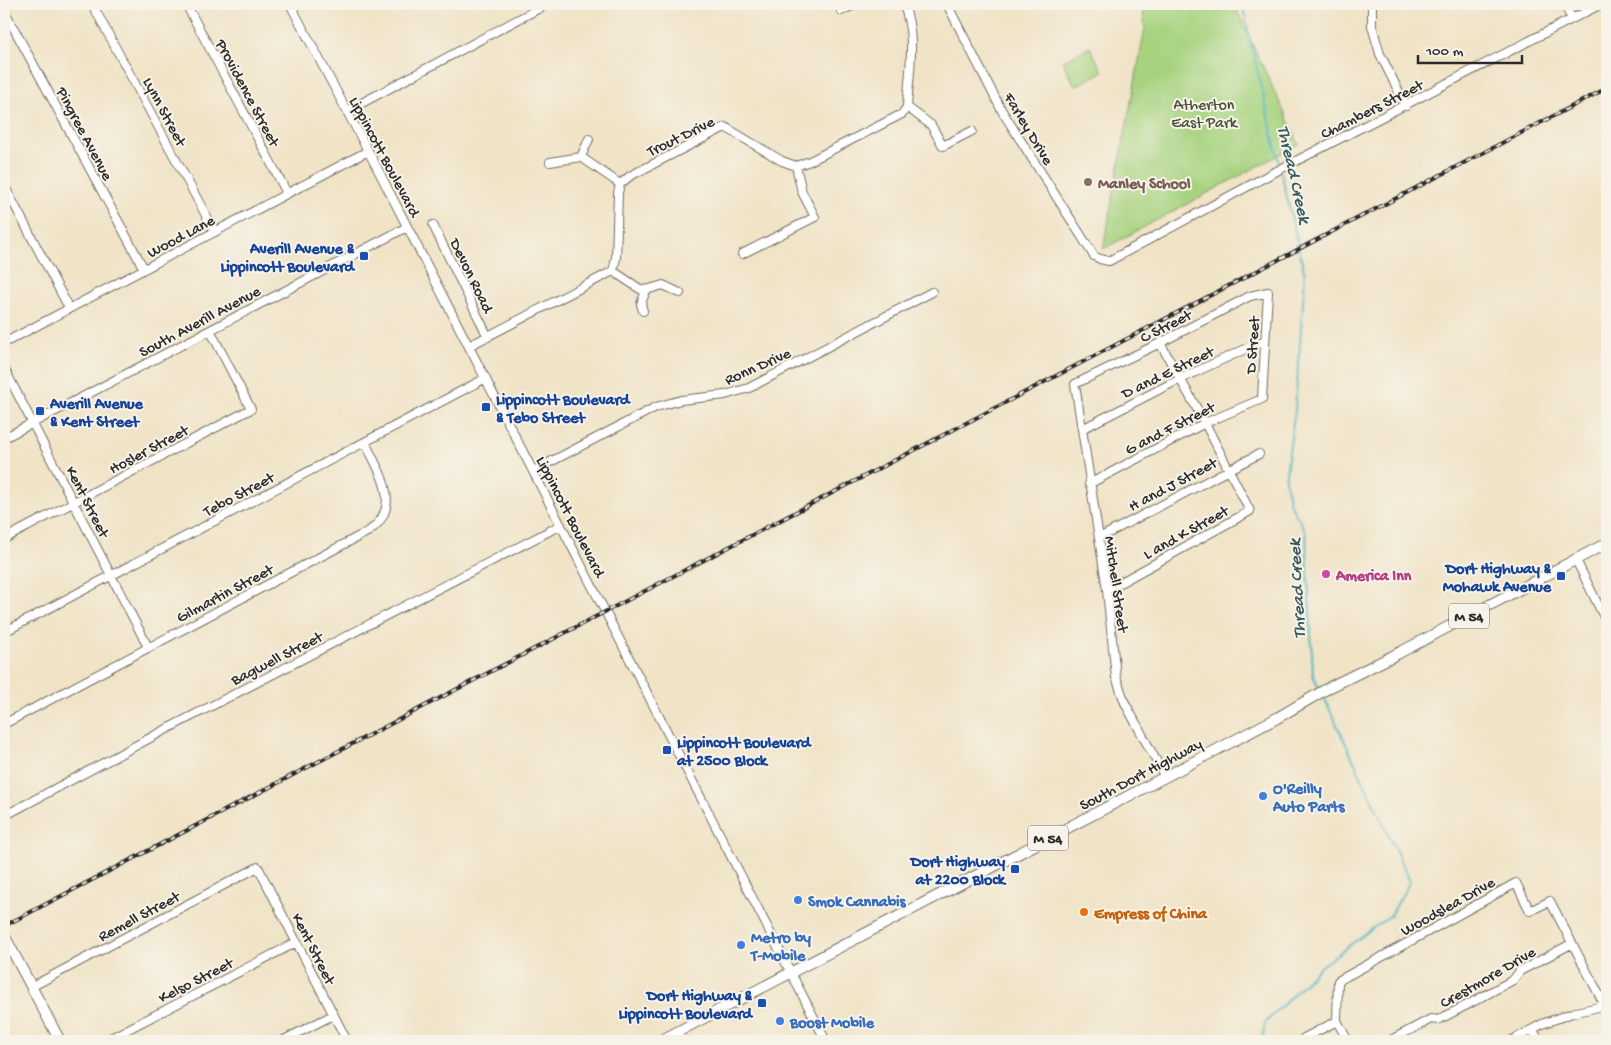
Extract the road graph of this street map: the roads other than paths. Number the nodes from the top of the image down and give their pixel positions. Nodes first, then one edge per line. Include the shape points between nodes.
1 (92, 4) edge
2 (186, 4) edge
3 (290, 4) edge
4 (547, 4) edge
5 (856, 4) edge
6 (903, 4) edge
7 (945, 4) edge
8 (1372, 4) edge
9 (1564, 4) edge
10 (1601, 4) edge
11 (4, 10) edge
12 (841, 11) dead end
13 (1572, 19) junction
14 (1406, 106) junction
15 (907, 107) junction
16 (347, 111) junction
17 (972, 131) dead end
18 (588, 139) dead end
19 (368, 151) junction
20 (581, 157) junction
21 (550, 162) dead end
22 (796, 166) junction
23 (620, 184) junction
24 (4, 185) edge
25 (287, 194) junction
26 (433, 225) dead end
27 (407, 227) junction
28 (215, 232) junction
29 (742, 254) dead end
30 (1100, 260) joint
31 (144, 269) junction
32 (613, 271) junction
33 (643, 289) junction
34 (932, 292) dead end
35 (1268, 292) joint
36 (680, 293) dead end
37 (69, 308) junction
38 (643, 311) dead end
39 (210, 330) junction
40 (488, 337) junction
41 (1265, 340) junction
42 (4, 343) edge
43 (1160, 343) junction
44 (469, 346) junction
45 (4, 368) edge
46 (486, 378) junction
47 (1180, 379) junction
48 (1075, 384) joint
49 (1262, 399) joint
50 (33, 423) junction
51 (1205, 423) junction
52 (1082, 429) junction
53 (4, 438) edge
54 (365, 442) junction
55 (1259, 454) dead end
56 (1228, 468) junction
57 (533, 471) junction
58 (1090, 484) junction
59 (74, 502) junction
60 (561, 525) junction
61 (1099, 538) junction
62 (4, 539) edge
63 (1607, 544) edge
64 (1576, 560) junction
65 (111, 576) junction
66 (1107, 590) junction
67 (1607, 624) edge
68 (4, 632) edge
69 (148, 647) junction
70 (4, 724) edge
71 (1164, 777) junction
72 (4, 816) edge
73 (258, 867) joint
74 (4, 935) edge
75 (297, 942) junction
76 (1571, 944) junction
77 (791, 974) junction
78 (30, 987) junction
79 (1606, 1006) edge
80 (333, 1015) junction
81 (1337, 1021) junction
82 (1533, 1030) junction
83 (1304, 1038) dead end
84 (60, 1041) edge
85 (105, 1041) edge
86 (282, 1041) edge
87 (347, 1041) edge
88 (660, 1041) edge
89 (826, 1041) edge
90 (1348, 1041) edge
91 (1390, 1041) edge
92 (1511, 1041) edge
93 (1539, 1041) edge

1 - 28 street, Lynn Street
2 - 25 street, Providence Street
3 - 16 street, Lippincott Boulevard
4 - 16 street
5 - 12 street
6 - 15 street via 909,19
7 - 30 street, Farley Drive via 1002,111 1094,256
8 - 14 street via 1372,26 1380,54
9 - 13 street
10 - 13 street, Chambers Street
11 - 31 street, Pingree Avenue
13 - 14 street, Chambers Street
14 - 30 street, Chambers Street via 1109,261
15 - 17 street via 930,125 944,146
15 - 22 street via 902,114
16 - 19 street, Lippincott Boulevard
18 - 20 street
19 - 25 street, Wood Lane
19 - 27 street, Lippincott Boulevard
20 - 21 street
20 - 23 street
22 - 23 street, Trout Drive via 726,127
22 - 29 street via 802,192 815,217
23 - 32 street
24 - 37 street
25 - 28 street, Wood Lane
26 - 40 street, Devon Road
27 - 39 street, South Averill Avenue
27 - 44 street, Lippincott Boulevard
28 - 31 street, Wood Lane
31 - 37 street, Wood Lane
32 - 33 street
32 - 40 street
33 - 36 street via 663,284
33 - 38 street
34 - 57 street, Ronn Drive via 748,388 656,407
35 - 41 street, D Street
35 - 43 street, C Street via 1250,296
37 - 42 street, Wood Lane
39 - 50 street, South Averill Avenue
39 - 59 street, Hosler Street via 251,409
40 - 44 street
41 - 47 street, D and E Street
41 - 49 street, D Street
43 - 47 street
43 - 48 street, C Street
44 - 46 street, Lippincott Boulevard
45 - 50 street, Kent Street
46 - 54 street, Tebo Street
46 - 57 street, Lippincott Boulevard
47 - 51 street
47 - 52 street, D and E Street
48 - 52 street, Mitchell Street
49 - 51 street, G and F Street
50 - 53 street, South Averill Avenue
50 - 59 street, Kent Street
51 - 56 street
51 - 58 street, G and F Street
52 - 58 street, Mitchell Street
54 - 65 street, Tebo Street
54 - 69 street, Gilmartin Street via 384,480 387,495 385,512 379,523
55 - 56 street, H and J Street
56 - 61 street, H and J Street
56 - 66 street, L and K Street via 1250,511
57 - 60 street, Lippincott Boulevard
58 - 61 street, Mitchell Street
59 - 62 street, Hosler Street
59 - 65 street, Kent Street
60 - 72 street, Bagwell Street
60 - 77 street, Lippincott Boulevard
61 - 66 street, Mitchell Street
63 - 64 main road, South Dort Highway / M 54
64 - 67 street
64 - 71 main road, South Dort Highway / M 54
65 - 68 street, Tebo Street
65 - 69 street, Kent Street
66 - 71 street, Mitchell Street via 1116,677 1125,703
69 - 70 street, Gilmartin Street
71 - 77 main road, South Dort Highway / M 54
73 - 75 street, Kent Street
73 - 78 street, Remell Street
74 - 78 main road
75 - 80 street, Kent Street
75 - 85 street, Kelso Street
76 - 79 street
76 - 81 street, Woodslea Drive via 1550,901 1530,911 1516,883 1338,981
76 - 91 street, Crestmore Drive via 1520,971 1513,980 1467,1005 1438,1020 1431,1019
77 - 88 main road, South Dort Highway / M 54
77 - 89 street, Lippincott Boulevard
78 - 84 main road
79 - 82 street via 1572,1013
80 - 86 street
80 - 87 street, Kent Street
81 - 83 street
81 - 90 street
82 - 92 street
82 - 93 street

